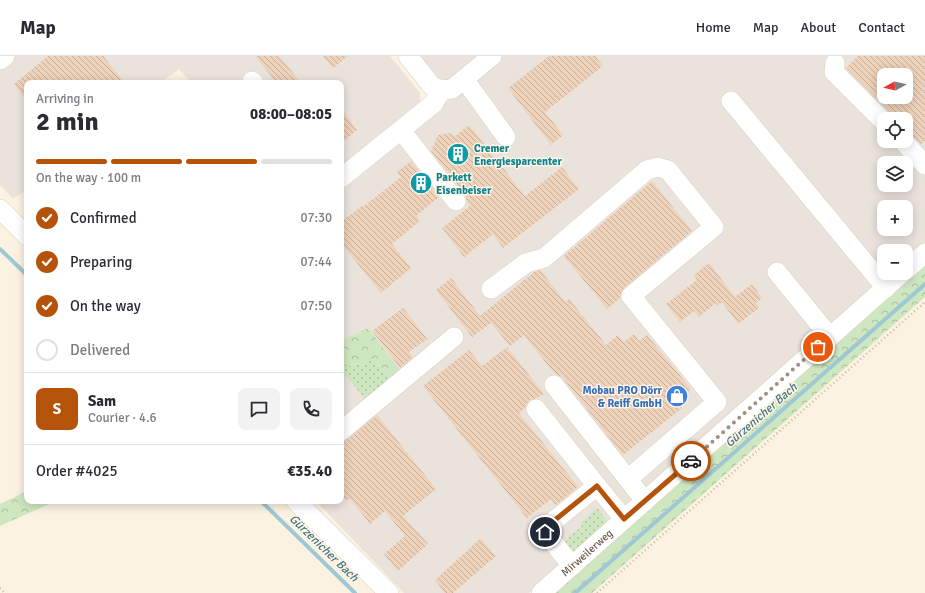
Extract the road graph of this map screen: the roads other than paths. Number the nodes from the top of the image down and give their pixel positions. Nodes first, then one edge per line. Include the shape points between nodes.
1 (5, 56) edge
2 (408, 56) edge
3 (492, 56) edge
4 (0, 60) edge
5 (835, 63) dead end
6 (464, 79) junction
7 (442, 90) junction
8 (731, 101) dead end
9 (877, 115) edge
10 (401, 130) junction
11 (506, 137) dead end
12 (909, 148) edge
13 (925, 165) edge
14 (344, 176) edge
15 (456, 201) dead end
16 (0, 209) edge
17 (24, 233) edge
18 (925, 253) edge
19 (913, 264) edge
20 (777, 272) dead end
21 (895, 280) edge
22 (886, 288) junction
23 (491, 289) dead end
24 (454, 337) dead end
25 (830, 337) junction
26 (554, 386) dead end
27 (536, 409) dead end
28 (344, 429) edge
29 (628, 479) junction
30 (597, 486) junction
31 (645, 501) junction
32 (299, 504) edge
33 (624, 519) junction
34 (572, 566) junction
35 (389, 593) edge
36 (541, 593) edge

1 - 4 street
2 - 7 street via 432,86
3 - 6 street
5 - 9 street via 834,72
6 - 7 street via 452,89
6 - 11 street
7 - 10 street via 433,104
8 - 22 street
10 - 14 street
10 - 15 street
12 - 13 street
16 - 17 street
18 - 19 street
20 - 25 street
21 - 22 street, Mirweilerweg
22 - 25 street, Mirweilerweg
23 - 29 street via 526,263 544,258 648,170 658,167 668,170 714,227 631,296 717,402
24 - 28 street
25 - 31 street, Mirweilerweg
26 - 29 street
27 - 30 street
29 - 31 street
30 - 33 street
30 - 34 street via 545,528 545,532
31 - 33 street, Mirweilerweg
32 - 35 street
33 - 34 street, Mirweilerweg
34 - 36 street, Mirweilerweg

